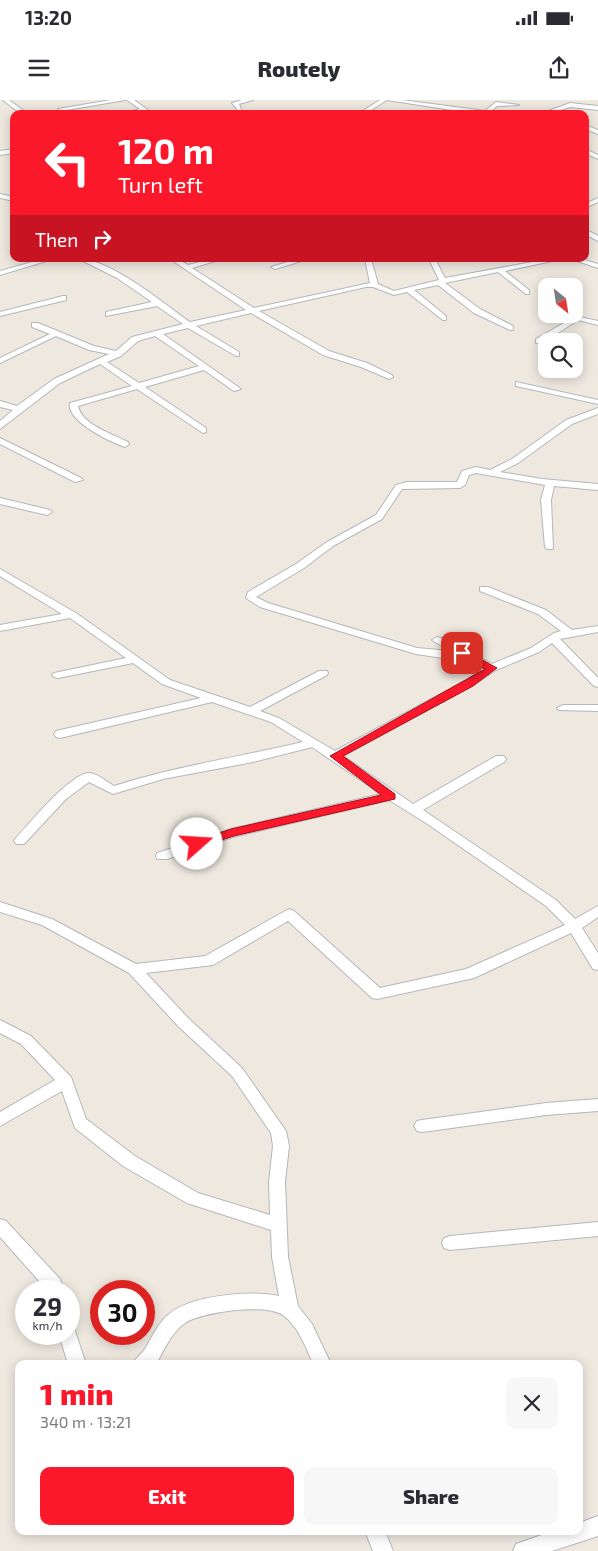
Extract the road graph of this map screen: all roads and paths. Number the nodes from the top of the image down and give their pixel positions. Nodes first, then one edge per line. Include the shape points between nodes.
1 (17, 100) edge
2 (86, 100) edge
3 (122, 100) edge
4 (130, 100) edge
5 (250, 100) edge
6 (384, 100) edge
7 (390, 100) edge
8 (7, 101) edge
9 (498, 102) edge
10 (92, 105) junction
11 (516, 105) dead end
12 (598, 108) edge
13 (61, 109) dead end
14 (99, 109) dead end
15 (19, 110) edge
16 (146, 110) edge
17 (237, 110) edge
18 (366, 110) edge
19 (459, 110) edge
20 (553, 110) edge
21 (41, 262) edge
22 (89, 262) edge
23 (177, 262) edge
24 (208, 262) edge
25 (294, 262) edge
26 (369, 262) edge
27 (433, 262) edge
28 (543, 262) edge
29 (584, 262) edge
30 (598, 266) edge
31 (275, 267) dead end
32 (186, 268) junction
33 (500, 270) junction
34 (0, 273) edge
35 (441, 281) junction
36 (374, 284) junction
37 (408, 289) junction
38 (526, 292) dead end
39 (63, 298) dead end
40 (158, 303) junction
41 (253, 312) junction
42 (0, 314) edge
43 (109, 314) dead end
44 (443, 318) dead end
45 (598, 323) edge
46 (35, 325) dead end
47 (189, 325) junction
48 (510, 328) dead end
49 (156, 333) junction
50 (550, 333) edge
51 (55, 334) junction
52 (118, 354) junction
53 (236, 354) dead end
54 (0, 361) edge
55 (102, 362) junction
56 (205, 367) junction
57 (389, 377) dead end
58 (519, 384) dead end
59 (138, 386) junction
60 (236, 389) dead end
61 (598, 402) edge
62 (0, 404) edge
63 (19, 409) junction
64 (598, 412) edge
65 (0, 426) edge
66 (203, 430) dead end
67 (0, 441) edge
68 (125, 444) dead end
69 (490, 473) junction
70 (78, 480) dead end
71 (550, 483) junction
72 (598, 487) edge
73 (0, 501) edge
74 (47, 512) dead end
75 (550, 547) dead end
76 (3, 575) edge
77 (484, 589) dead end
78 (72, 615) junction
79 (0, 628) edge
80 (598, 629) edge
81 (568, 632) junction
82 (553, 638) junction
83 (437, 640) dead end
84 (462, 653) junction
85 (134, 660) junction
86 (492, 668) junction
87 (322, 673) dead end
88 (58, 674) dead end
89 (598, 684) edge
90 (213, 698) junction
91 (563, 708) dead end
92 (598, 708) edge
93 (252, 711) junction
94 (60, 734) dead end
95 (315, 743) junction
96 (335, 756) junction
97 (500, 759) dead end
98 (391, 796) junction
99 (413, 810) junction
100 (20, 841) dead end
101 (162, 856) dead end
102 (0, 907) edge
103 (598, 910) edge
104 (574, 926) junction
105 (598, 965) edge
106 (134, 968) junction
107 (0, 1026) edge
108 (66, 1081) junction
109 (598, 1105) edge
110 (0, 1120) edge
111 (422, 1126) dead end
112 (278, 1225) junction
113 (0, 1226) edge
114 (598, 1229) edge
115 (450, 1243) dead end
116 (50, 1280) edge
117 (290, 1309) junction
118 (71, 1345) edge
119 (75, 1360) edge
120 (148, 1360) edge
121 (320, 1360) edge
122 (598, 1526) edge
123 (583, 1531) edge
124 (377, 1535) edge
125 (571, 1535) edge
126 (383, 1551) edge
127 (523, 1551) edge

1 - 8 street
2 - 10 street
3 - 10 street
4 - 16 street
5 - 17 street via 235,103
6 - 18 street
7 - 19 street
8 - 15 street
9 - 11 street
10 - 13 street
10 - 14 street
12 - 20 street via 561,105
21 - 34 street
22 - 40 street via 120,276
23 - 32 street
24 - 32 street
25 - 31 street
26 - 36 street
27 - 35 street
28 - 33 street
29 - 30 street
32 - 41 street
33 - 35 street
33 - 38 street
35 - 37 street
35 - 48 street via 477,311
36 - 37 street via 387,292
36 - 41 street
37 - 44 street
39 - 42 street
40 - 43 street
40 - 47 street
41 - 47 street
41 - 57 street via 326,354
45 - 50 street via 573,316
46 - 51 street
47 - 49 street
47 - 53 street
49 - 52 street via 129,342
49 - 56 street
51 - 52 street
51 - 54 street
52 - 55 street
55 - 59 street
55 - 63 street via 57,381
56 - 59 street
56 - 60 street
58 - 61 street
59 - 66 street
59 - 68 street via 72,407 84,422
62 - 63 street
63 - 65 street
64 - 69 street via 569,422 515,460
67 - 70 street
69 - 71 street
69 - 84 street via 469,471 460,485 453,487 415,484 399,487 379,517 330,544 252,594 251,598 264,605 431,654
71 - 72 street
71 - 75 street via 546,500
73 - 74 street
76 - 78 street
77 - 81 street via 542,612
78 - 79 street
78 - 85 street
80 - 81 street
81 - 82 street
82 - 86 street via 535,650
82 - 89 street
83 - 84 street
84 - 86 street
85 - 88 street
85 - 90 street via 166,682
86 - 96 street via 469,684
87 - 93 street
90 - 93 street
90 - 94 street
91 - 92 street
93 - 95 street
95 - 96 street
95 - 100 street via 161,775 113,790 89,777 74,787
96 - 98 street
97 - 99 street
98 - 99 street
98 - 101 street via 231,833
99 - 104 street via 551,903
102 - 106 street via 47,922
103 - 104 street
104 - 105 street
104 - 106 street via 469,974 377,994 289,914 208,961
106 - 112 street via 183,1022 237,1072 278,1130 281,1146 277,1182
107 - 108 street via 26,1040
108 - 110 street
108 - 112 street via 80,1123 129,1161 193,1198
109 - 111 street
112 - 117 street via 280,1257
113 - 116 street
114 - 115 street
117 - 120 street via 271,1300 190,1312 172,1323
117 - 121 street via 307,1330
118 - 119 street
122 - 123 street
124 - 126 street
125 - 127 street

